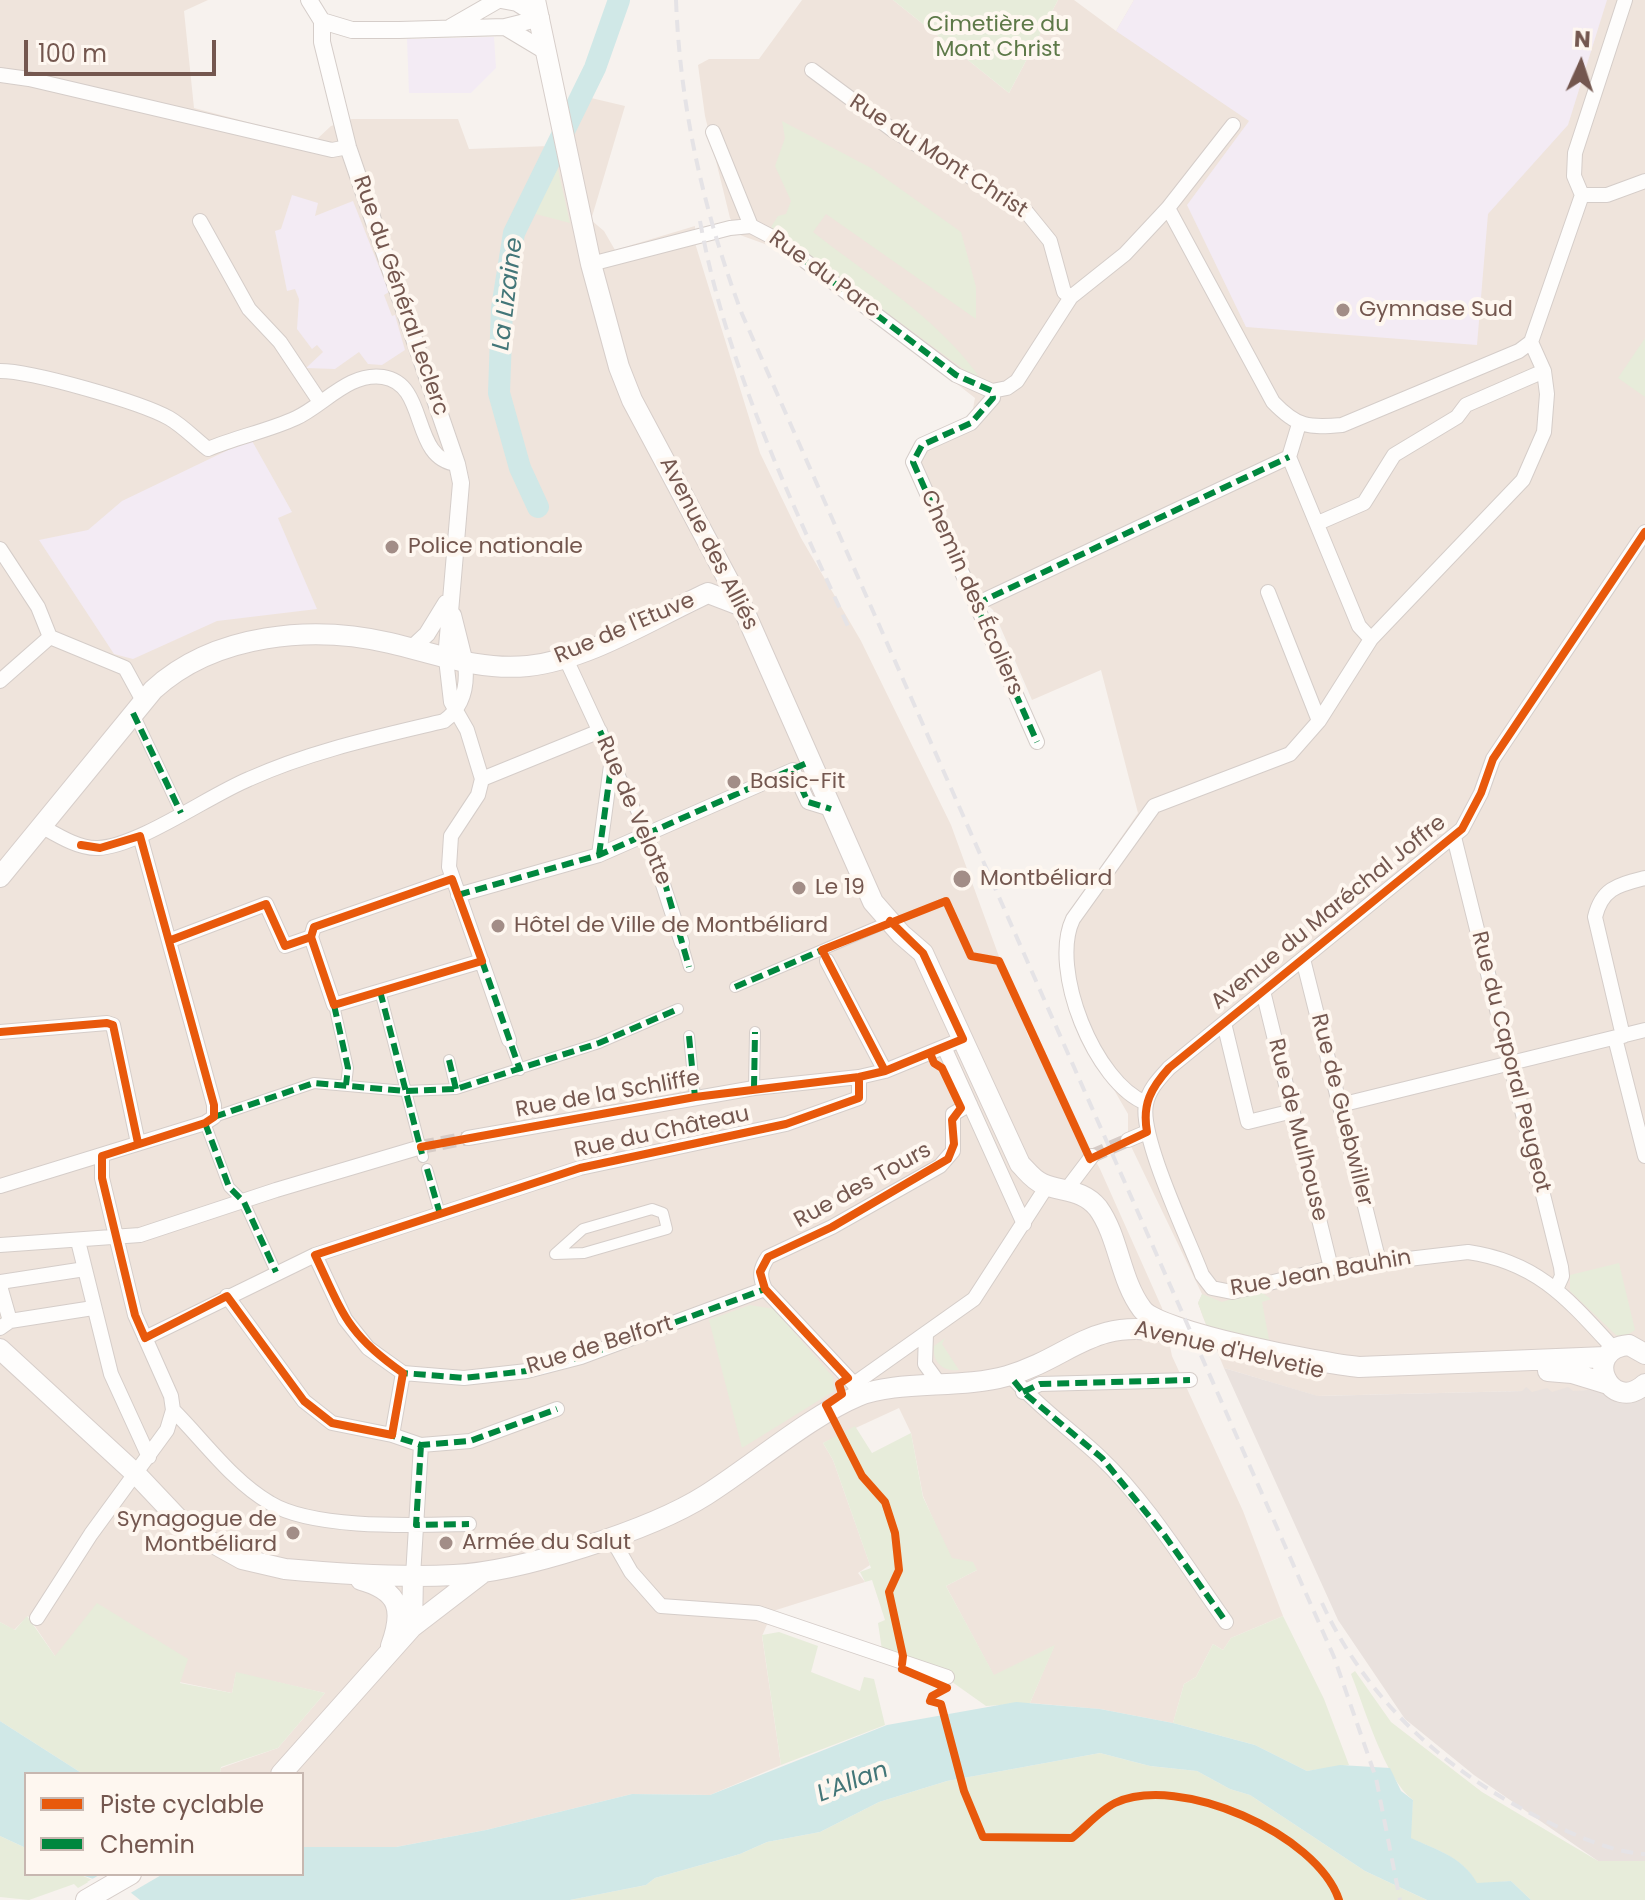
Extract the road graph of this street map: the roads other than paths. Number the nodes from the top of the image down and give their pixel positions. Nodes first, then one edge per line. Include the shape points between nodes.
1 (309, 0) edge
2 (499, 0) edge
3 (1625, 0) edge
4 (540, 6) edge
5 (322, 21) junction
6 (450, 27) junction
7 (505, 27) junction
8 (545, 51) junction
9 (812, 70) dead end
10 (0, 75) edge
11 (1233, 125) dead end
12 (713, 132) dead end
13 (348, 147) junction
14 (1645, 181) edge
15 (1582, 195) junction
16 (1168, 208) junction
17 (200, 221) dead end
18 (751, 226) junction
19 (591, 264) junction
20 (1071, 297) junction
21 (1531, 342) junction
22 (0, 371) edge
23 (1544, 371) junction
24 (992, 391) junction
25 (320, 402) junction
26 (1299, 424) junction
27 (1289, 457) junction
28 (457, 464) junction
29 (1318, 523) junction
30 (1645, 532) edge
31 (2, 550) edge
32 (718, 556) junction
33 (1268, 592) dead end
34 (708, 593) junction
35 (449, 598) junction
36 (976, 604) junction
37 (742, 606) junction
38 (50, 637) junction
39 (1371, 639) junction
40 (412, 648) junction
41 (566, 659) junction
42 (456, 661) junction
43 (0, 681) edge
44 (138, 707) junction
45 (456, 711) junction
46 (1319, 721) junction
47 (600, 731) junction
48 (1037, 742) dead end
49 (612, 758) junction
50 (801, 766) junction
51 (482, 779) junction
52 (181, 813) junction
53 (41, 826) junction
54 (647, 835) junction
55 (140, 836) junction
56 (1454, 837) junction
57 (599, 855) junction
58 (0, 877) edge
59 (1645, 878) edge
60 (452, 879) junction
61 (458, 895) junction
62 (890, 921) junction
63 (311, 937) junction
64 (171, 940) junction
65 (682, 943) joint
66 (825, 956) junction
67 (1303, 959) junction
68 (482, 961) junction
69 (689, 967) dead end
70 (735, 987) dead end
71 (380, 991) junction
72 (1263, 991) junction
73 (334, 1005) junction
74 (678, 1009) dead end
75 (1224, 1023) junction
76 (1645, 1030) edge
77 (0, 1032) edge
78 (755, 1032) dead end
79 (689, 1036) dead end
80 (1619, 1037) junction
81 (509, 1040) joint
82 (954, 1043) junction
83 (449, 1060) dead end
84 (1512, 1063) junction
85 (520, 1070) junction
86 (885, 1071) junction
87 (859, 1077) junction
88 (346, 1085) junction
89 (754, 1088) junction
90 (456, 1089) junction
91 (405, 1091) junction
92 (695, 1097) junction
93 (1146, 1103) junction
94 (970, 1104) junction
95 (1340, 1105) junction
96 (1293, 1111) junction
97 (209, 1120) junction
98 (1147, 1132) junction
99 (468, 1138) tunnel mouth
100 (1128, 1140) tunnel mouth
101 (138, 1143) junction
102 (422, 1152) joint
103 (102, 1156) junction
104 (1092, 1156) tunnel mouth
105 (1645, 1156) edge
106 (427, 1169) dead end
107 (0, 1186) edge
108 (1057, 1188) junction
109 (244, 1202) junction
110 (440, 1214) junction
111 (1024, 1224) junction
112 (117, 1239) junction
113 (78, 1241) junction
114 (0, 1245) edge
115 (555, 1254) joint
116 (315, 1255) junction
117 (1379, 1262) junction
118 (1331, 1268) junction
119 (85, 1269) junction
120 (276, 1272) junction
121 (0, 1284) edge
122 (1557, 1287) junction
123 (765, 1289) junction
124 (227, 1296) junction
125 (1134, 1297) junction
126 (93, 1308) junction
127 (5, 1325) edge
128 (1121, 1327) junction
129 (926, 1334) junction
130 (145, 1338) junction
131 (0, 1349) edge
132 (1610, 1353) junction
133 (1645, 1354) edge
134 (403, 1373) junction
135 (1010, 1375) junction
136 (1190, 1380) dead end
137 (1608, 1384) junction
138 (1645, 1384) edge
139 (941, 1386) junction
140 (856, 1389) junction
141 (1023, 1392) junction
142 (557, 1409) dead end
143 (173, 1410) junction
144 (392, 1435) junction
145 (421, 1445) junction
146 (149, 1457) junction
147 (137, 1475) junction
148 (469, 1524) dead end
149 (416, 1525) junction
150 (611, 1537) junction
151 (484, 1571) junction
152 (342, 1574) junction
153 (413, 1576) junction
154 (37, 1618) dead end
155 (1226, 1622) dead end
156 (412, 1627) junction
157 (389, 1650) junction
158 (947, 1677) dead end
159 (283, 1772) edge
160 (128, 1876) edge
161 (86, 1900) edge

1 - 5 street, Rue du Général Leclerc
2 - 4 street
2 - 6 street
3 - 15 street via 1575,153 1574,176
4 - 7 street
4 - 8 main road, Avenue des Alliés
5 - 6 street via 352,30
5 - 13 street, Rue du Général Leclerc via 322,42
6 - 7 street
7 - 8 street
8 - 19 main road, Avenue des Alliés
9 - 20 street, Rue du Mont Christ via 894,131 1024,209 1050,241 1064,292
10 - 13 street via 332,150
11 - 16 street
12 - 18 street
13 - 28 street, Rue du Général Leclerc
14 - 15 street via 1607,195
15 - 21 street
16 - 20 street via 1125,254
16 - 26 street via 1273,402
17 - 25 street via 249,309 280,342
18 - 19 street, Rue du Parc
18 - 24 street, Rue du Parc via 794,252 956,375
19 - 32 main road, Avenue des Alliés via 632,400
20 - 24 street via 1017,381
21 - 23 street
21 - 26 street via 1342,425
22 - 25 street via 40,376 169,418 208,449 295,418
23 - 29 street via 1466,405 1457,417 1394,455 1364,503
23 - 39 street via 1544,432 1523,480
24 - 36 street, Chemin des Écoliers via 993,398 971,423 922,445 913,462
25 - 28 street via 358,379 394,380 411,400 434,456
26 - 27 street
27 - 29 street
27 - 36 street
28 - 35 street, Rue du Général Leclerc via 461,483
29 - 39 street via 1359,626
30 - 56 street, Avenue du Maréchal Joffre via 1493,759 1473,811
31 - 38 street
32 - 34 main road, Rue de l'Etuve
32 - 37 main road, Avenue des Alliés
33 - 46 street
34 - 37 main road, Rue de l'Etuve
34 - 41 main road, Rue de l'Etuve
35 - 40 street, Rue du Général Leclerc
35 - 42 street, Rue du Général Leclerc
36 - 48 street, Chemin des Écoliers
37 - 50 main road, Avenue des Alliés
38 - 43 street
38 - 44 street via 131,674
39 - 46 street
40 - 42 main road, Rue de l'Etuve
40 - 44 main road, Rue de l'Etuve via 339,634 278,636 176,673
41 - 42 main road, Rue de l'Etuve via 502,668
41 - 47 street, Rue de Velotte
42 - 45 street, Rue du Général Leclerc via 465,689
44 - 52 street
44 - 53 main road, Rue de l'Etuve
45 - 51 street
45 - 52 street via 444,721 296,759
46 - 93 street via 1290,754 1154,806 1067,932 1077,1014 1118,1084
47 - 49 street, Rue de Velotte
47 - 51 street
49 - 54 street, Rue de Velotte
49 - 57 street
50 - 54 street
50 - 62 main road, Avenue des Alliés via 831,809 873,902
51 - 60 street via 478,795 451,836
52 - 55 street
53 - 55 street via 100,848
53 - 58 main road, Rue de l'Etuve
54 - 57 street
54 - 65 street, Rue de Velotte
55 - 64 street
56 - 67 street, Avenue du Maréchal Joffre
56 - 84 street, Rue du Caporal Peugeot
57 - 61 street
59 - 80 street via 1612,887 1600,899 1595,917
60 - 61 street
60 - 63 street via 314,927
61 - 68 street
62 - 66 street
62 - 82 main road, Avenue des Alliés via 923,953
63 - 64 street via 285,946 266,904
63 - 73 street
64 - 97 street via 214,1105
65 - 69 street, Rue de Velotte
66 - 70 street
66 - 86 street
67 - 72 street, Avenue du Maréchal Joffre
67 - 95 street, Rue de Guebwiller
68 - 71 street
68 - 81 street
71 - 73 street
71 - 91 street
72 - 75 street, Avenue du Maréchal Joffre
72 - 96 street, Rue de Mulhouse
73 - 88 street via 348,1068
74 - 85 street
75 - 93 street, Avenue du Maréchal Joffre via 1169,1068
75 - 96 street via 1248,1122
76 - 80 street
77 - 101 street via 113,1025
78 - 89 street
79 - 92 street
80 - 84 street
80 - 105 street
81 - 85 street
82 - 86 street, Rue de la Schliffe
82 - 94 street
82 - 108 main road, Avenue des Alliés via 1020,1164
83 - 90 street
84 - 95 street
84 - 122 street, Rue du Caporal Peugeot via 1561,1267
85 - 90 street
86 - 87 street, Rue de la Schliffe
87 - 89 street, Rue de la Schliffe
87 - 110 street, Rue du Château via 859,1098 799,1120 580,1168
88 - 91 street
88 - 97 street via 314,1083
89 - 92 street, Rue de la Schliffe
90 - 91 street
91 - 102 street
92 - 99 street, Rue de la Schliffe
93 - 98 street
94 - 111 street
94 - 123 street, Rue des Tours via 953,1114 953,1151 940,1166 768,1257 760,1272
95 - 117 street, Rue de Guebwiller
96 - 118 street, Rue de Mulhouse
97 - 101 street
97 - 109 street via 229,1187
98 - 100 street
98 - 118 street, Rue Jean Bauhin via 1202,1275 1212,1288 1232,1292
101 - 103 street
102 - 109 street
103 - 107 street
103 - 112 street
104 - 108 street
106 - 110 street
108 - 111 street
108 - 125 main road, Avenue des Alliés via 1085,1196 1099,1209
109 - 112 street
109 - 120 street
110 - 116 street, Rue du Château
111 - 129 street via 974,1299
112 - 113 street
112 - 130 street
113 - 114 street
113 - 119 street
115 - 115 street via 584,1253 667,1229 663,1213 652,1209 583,1229
116 - 120 street, Rue du Château
116 - 134 street via 354,1332
117 - 118 street, Rue Jean Bauhin
117 - 122 street, Rue Jean Bauhin via 1486,1254
119 - 121 street
119 - 126 street
120 - 124 street, Rue du Château
121 - 127 street
122 - 132 street, Rue Jean Bauhin
123 - 134 street, Rue de Belfort via 581,1357 527,1371 464,1378
123 - 140 street
124 - 130 street, Rue du Château
124 - 144 street via 304,1401 332,1423
125 - 128 main road via 1131,1317
125 - 132 main road, Avenue d'Helvetie via 1143,1312 1168,1325 1325,1364 1359,1367
126 - 127 street
126 - 146 street via 111,1374
128 - 135 main road, Avenue d'Helvetie via 1092,1335
128 - 137 main road, Avenue d'Helvetie via 1169,1333 1323,1373 1547,1370
129 - 139 street via 925,1364
129 - 140 street
130 - 143 street
131 - 147 main road
132 - 133 main road, Avenue d'Helvetie via 1629,1345
132 - 137 main road via 1603,1371
134 - 144 street
135 - 139 main road, Avenue d'Helvetie
135 - 141 street
136 - 141 street via 1040,1384
137 - 138 main road, Avenue d'Helvetie via 1625,1393
139 - 140 main road, Avenue d'Helvetie
140 - 150 main road via 704,1496
141 - 155 street via 1102,1458
142 - 145 street via 470,1441
143 - 146 street
143 - 149 street via 268,1502 347,1521
144 - 145 street
145 - 149 street
146 - 147 street
147 - 152 main road via 166,1510 215,1547 262,1566
147 - 154 street
148 - 149 street
149 - 153 street
150 - 151 main road
150 - 158 street via 631,1572 661,1606 758,1613
151 - 153 main road
151 - 156 main road
152 - 153 main road
152 - 157 main road via 381,1586 397,1606 398,1624
153 - 156 main road
156 - 157 main road
157 - 159 main road
160 - 161 main road

